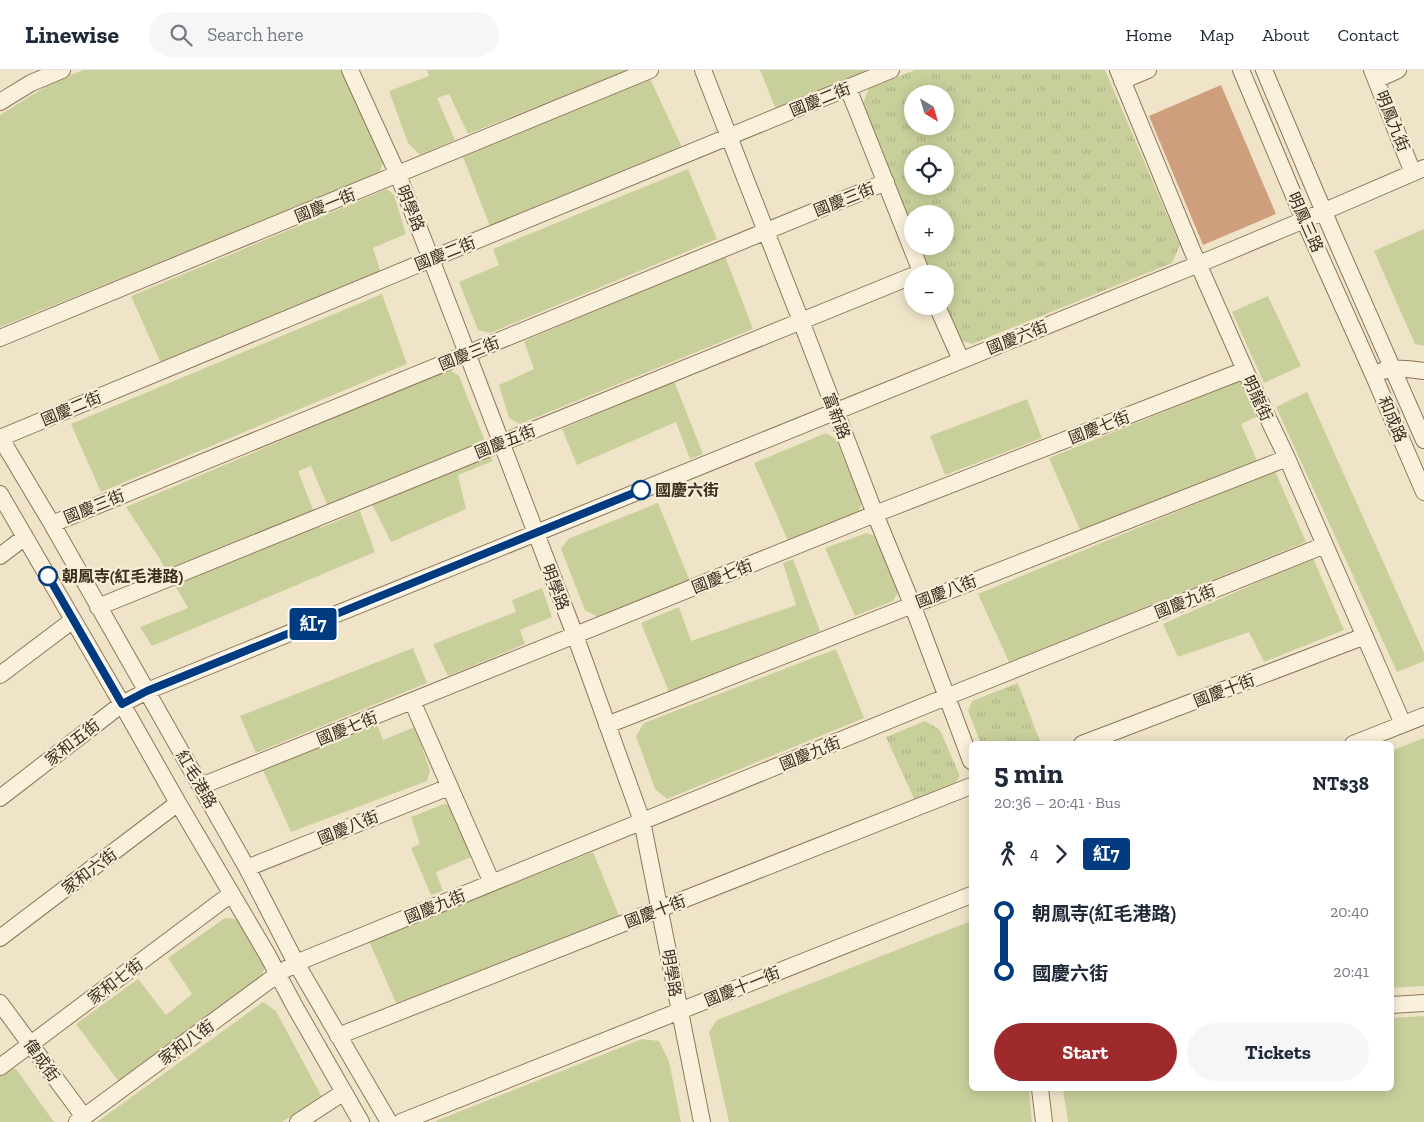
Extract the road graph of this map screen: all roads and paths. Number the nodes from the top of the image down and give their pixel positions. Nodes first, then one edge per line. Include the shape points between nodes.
1 (62, 70) edge
2 (350, 70) edge
3 (650, 70) edge
4 (703, 70) edge
5 (891, 70) edge
6 (1148, 70) edge
7 (1241, 70) edge
8 (1264, 70) edge
9 (1398, 70) edge
10 (1374, 75) edge
11 (1120, 76) edge
12 (848, 88) junction
13 (0, 102) edge
14 (729, 137) junction
15 (1419, 170) edge
16 (398, 175) junction
17 (886, 182) junction
18 (1324, 211) junction
19 (1304, 220) junction
20 (766, 231) junction
21 (431, 259) junction
22 (1198, 264) junction
23 (915, 265) edge
24 (904, 280) edge
25 (941, 315) edge
26 (802, 321) junction
27 (0, 338) edge
28 (467, 354) junction
29 (961, 360) junction
30 (1392, 368) junction
31 (1245, 370) junction
32 (1424, 371) edge
33 (1373, 374) junction
34 (835, 411) junction
35 (0, 438) edge
36 (1424, 440) edge
37 (501, 443) junction
38 (1287, 458) junction
39 (1424, 492) edge
40 (0, 494) edge
41 (875, 514) junction
42 (52, 524) junction
43 (536, 533) junction
44 (25, 537) junction
45 (1325, 545) junction
46 (0, 556) edge
47 (912, 604) junction
48 (98, 607) junction
49 (73, 620) junction
50 (575, 635) junction
51 (1365, 636) junction
52 (0, 675) edge
53 (147, 691) junction
54 (946, 697) junction
55 (412, 701) junction
56 (122, 704) junction
57 (1424, 716) edge
58 (1403, 724) junction
59 (607, 725) junction
60 (1090, 741) edge
61 (1360, 741) edge
62 (969, 756) edge
63 (201, 786) junction
64 (449, 787) junction
65 (969, 787) edge
66 (0, 798) edge
67 (178, 803) junction
68 (642, 821) junction
69 (247, 868) junction
70 (492, 883) junction
71 (231, 894) junction
72 (969, 896) edge
73 (660, 909) junction
74 (0, 938) edge
75 (296, 963) junction
76 (278, 974) junction
77 (0, 1003) edge
78 (1424, 1003) edge
79 (1394, 1005) edge
80 (679, 1012) junction
81 (338, 1036) junction
82 (30, 1044) junction
83 (0, 1067) edge
84 (1040, 1091) edge
85 (344, 1092) junction
86 (80, 1119) edge
87 (298, 1122) edge
88 (361, 1122) edge
89 (389, 1122) edge
90 (401, 1122) edge
91 (702, 1122) edge
92 (1044, 1122) edge

1 - 13 street via 31,83
2 - 16 street, 明學路
3 - 16 street, 國慶一街
4 - 14 street, 富新路
5 - 12 street, 國慶二街
6 - 11 street
7 - 19 street, 明鳳三路
8 - 18 street, 明鳳三路
9 - 10 street
10 - 15 street, 明鳳九街
11 - 22 street, 明龍街
12 - 14 street, 國慶二街
12 - 17 street
14 - 20 street, 富新路
14 - 21 street, 國慶二街
15 - 18 street, 國慶六街
16 - 21 street, 明學路
16 - 27 street, 國慶一街
17 - 20 street, 國慶三街
17 - 23 street
18 - 19 street, 國慶六街
18 - 30 street, 明鳳三路
19 - 22 street, 國慶六街
19 - 33 street, 明鳳三路
20 - 26 street, 富新路
20 - 28 street, 國慶三街
21 - 28 street, 明學路
21 - 35 street, 國慶二街
22 - 29 street, 國慶六街
22 - 31 street, 明龍街
24 - 26 street, 國慶五街
25 - 29 street
26 - 34 street, 富新路
26 - 37 street, 國慶五街
28 - 37 street, 明學路
28 - 42 street, 國慶三街
29 - 34 street, 國慶六街
30 - 32 street
30 - 33 street
30 - 36 street, 和成路
31 - 38 street, 明龍街
31 - 41 street, 國慶七街
33 - 39 street, 和成路
34 - 41 street, 富新路
34 - 43 street, 國慶六街
35 - 42 street, 紅毛港路
37 - 43 street, 明學路
37 - 48 street, 國慶五街
38 - 45 street, 明龍街
38 - 47 street, 國慶八街
40 - 44 street, 紅毛港路
41 - 47 street, 富新路
41 - 50 street, 國慶七街
42 - 48 street, 紅毛港路
43 - 50 street, 明學路
43 - 53 street, 國慶六街
44 - 46 street
44 - 49 street, 紅毛港路
45 - 51 street, 明龍街
45 - 54 street, 國慶九街
47 - 54 street, 富新路
47 - 59 street, 國慶八街
48 - 53 street, 紅毛港路
49 - 52 street
49 - 56 street, 紅毛港路
50 - 55 street, 國慶七街
50 - 59 street, 明學路
51 - 58 street, 明龍街
51 - 60 street, 國慶十街
53 - 56 street, 家和五街
53 - 63 street, 紅毛港路
54 - 62 street, 富新路
54 - 68 street, 國慶九街
55 - 63 street, 國慶七街
55 - 64 street
56 - 66 street, 家和五街
56 - 67 street, 紅毛港路
57 - 58 street
58 - 61 street
59 - 68 street, 明學路
63 - 69 street, 紅毛港路
64 - 69 street, 國慶八街
64 - 70 street
65 - 73 street, 國慶十街
67 - 71 street, 紅毛港路
67 - 74 street, 家和六街
68 - 70 street, 國慶九街
68 - 73 street, 明學路
69 - 75 street, 紅毛港路
70 - 75 street, 國慶九街
71 - 76 street, 紅毛港路
71 - 82 street, 家和七街
72 - 80 street, 國慶十一街
73 - 80 street, 明學路
73 - 81 street, 國慶十街
75 - 76 street, 家和八街
75 - 81 street, 紅毛港路
76 - 85 street, 紅毛港路
76 - 86 street, 家和八街
77 - 82 street, 偉成街
78 - 79 street
80 - 90 street, 國慶十一街
80 - 91 street, 明學路
81 - 89 street, 紅毛港路
82 - 83 street, 家和七街
82 - 86 street, 偉成街
84 - 92 street
85 - 87 street
85 - 88 street, 紅毛港路

